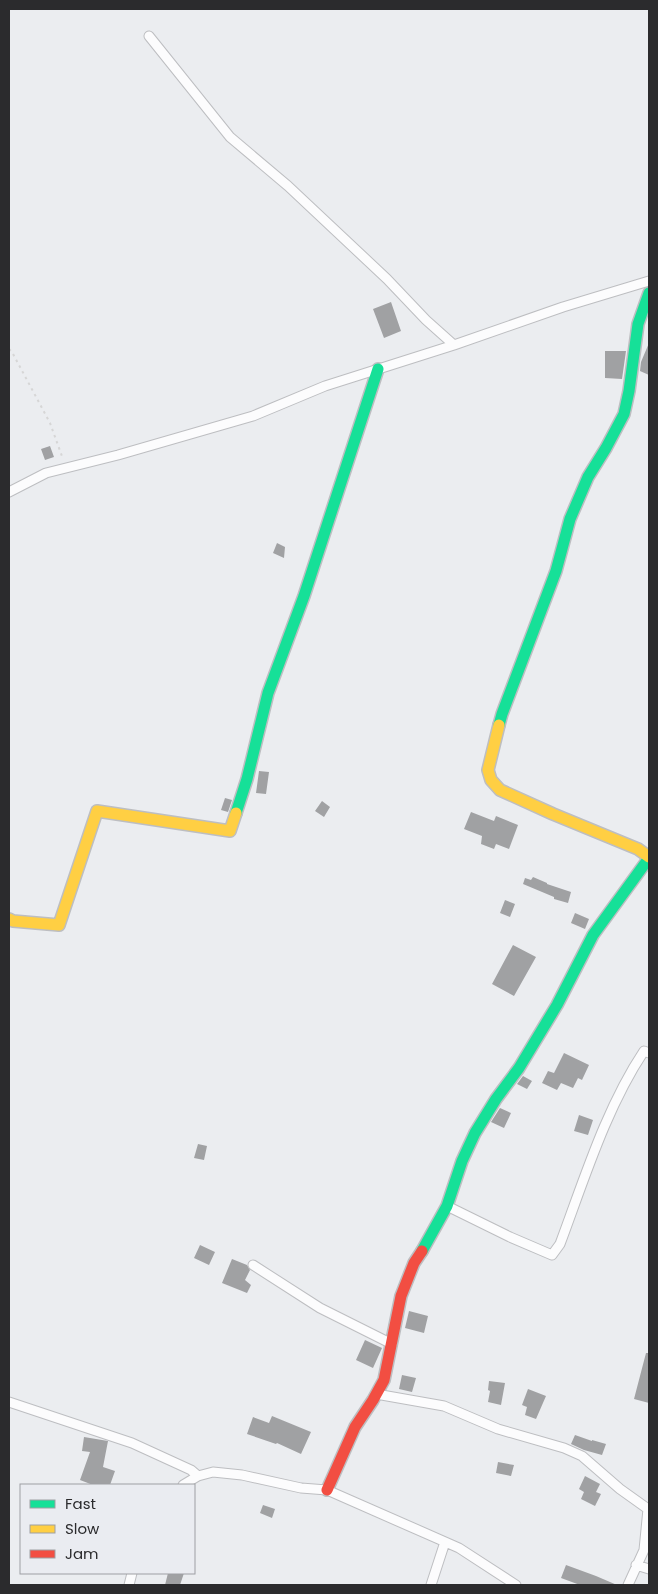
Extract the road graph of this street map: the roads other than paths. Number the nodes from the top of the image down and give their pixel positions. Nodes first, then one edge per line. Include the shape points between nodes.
1 (149, 36) dead end
2 (649, 281) edge
3 (649, 293) edge
4 (454, 345) junction
5 (378, 369) junction
6 (9, 492) edge
7 (649, 858) edge
8 (9, 919) edge
9 (649, 1053) edge
10 (447, 1206) junction
11 (254, 1265) dead end
12 (392, 1344) junction
13 (376, 1394) junction
14 (9, 1402) edge
15 (198, 1476) junction
16 (185, 1484) edge
17 (327, 1490) junction
18 (445, 1542) junction
19 (636, 1566) junction
20 (649, 1569) edge
21 (432, 1585) edge
22 (516, 1585) edge
23 (628, 1585) edge

1 - 4 street via 230,137 288,186
2 - 4 street
3 - 7 street via 638,324 624,414 588,477 570,519 556,571 502,714 488,770 491,780 500,790 638,849
4 - 5 street
5 - 6 street via 325,386 253,416 46,473
5 - 8 street via 304,596 268,693 248,779 230,831 97,811 59,925
7 - 10 street via 593,935 557,1005 475,1133
9 - 10 street via 644,1051 630,1072 598,1143 560,1244 552,1255
10 - 12 street via 414,1264 401,1296
11 - 12 street via 320,1308
12 - 13 street via 384,1380
13 - 17 street via 356,1427
13 - 19 street via 444,1406 498,1429 582,1456 648,1509 644,1550
14 - 15 street via 132,1443
15 - 16 street
15 - 17 street via 213,1472 242,1475 301,1488
17 - 18 street
18 - 21 street
18 - 22 street via 460,1548
19 - 20 street
19 - 23 street

